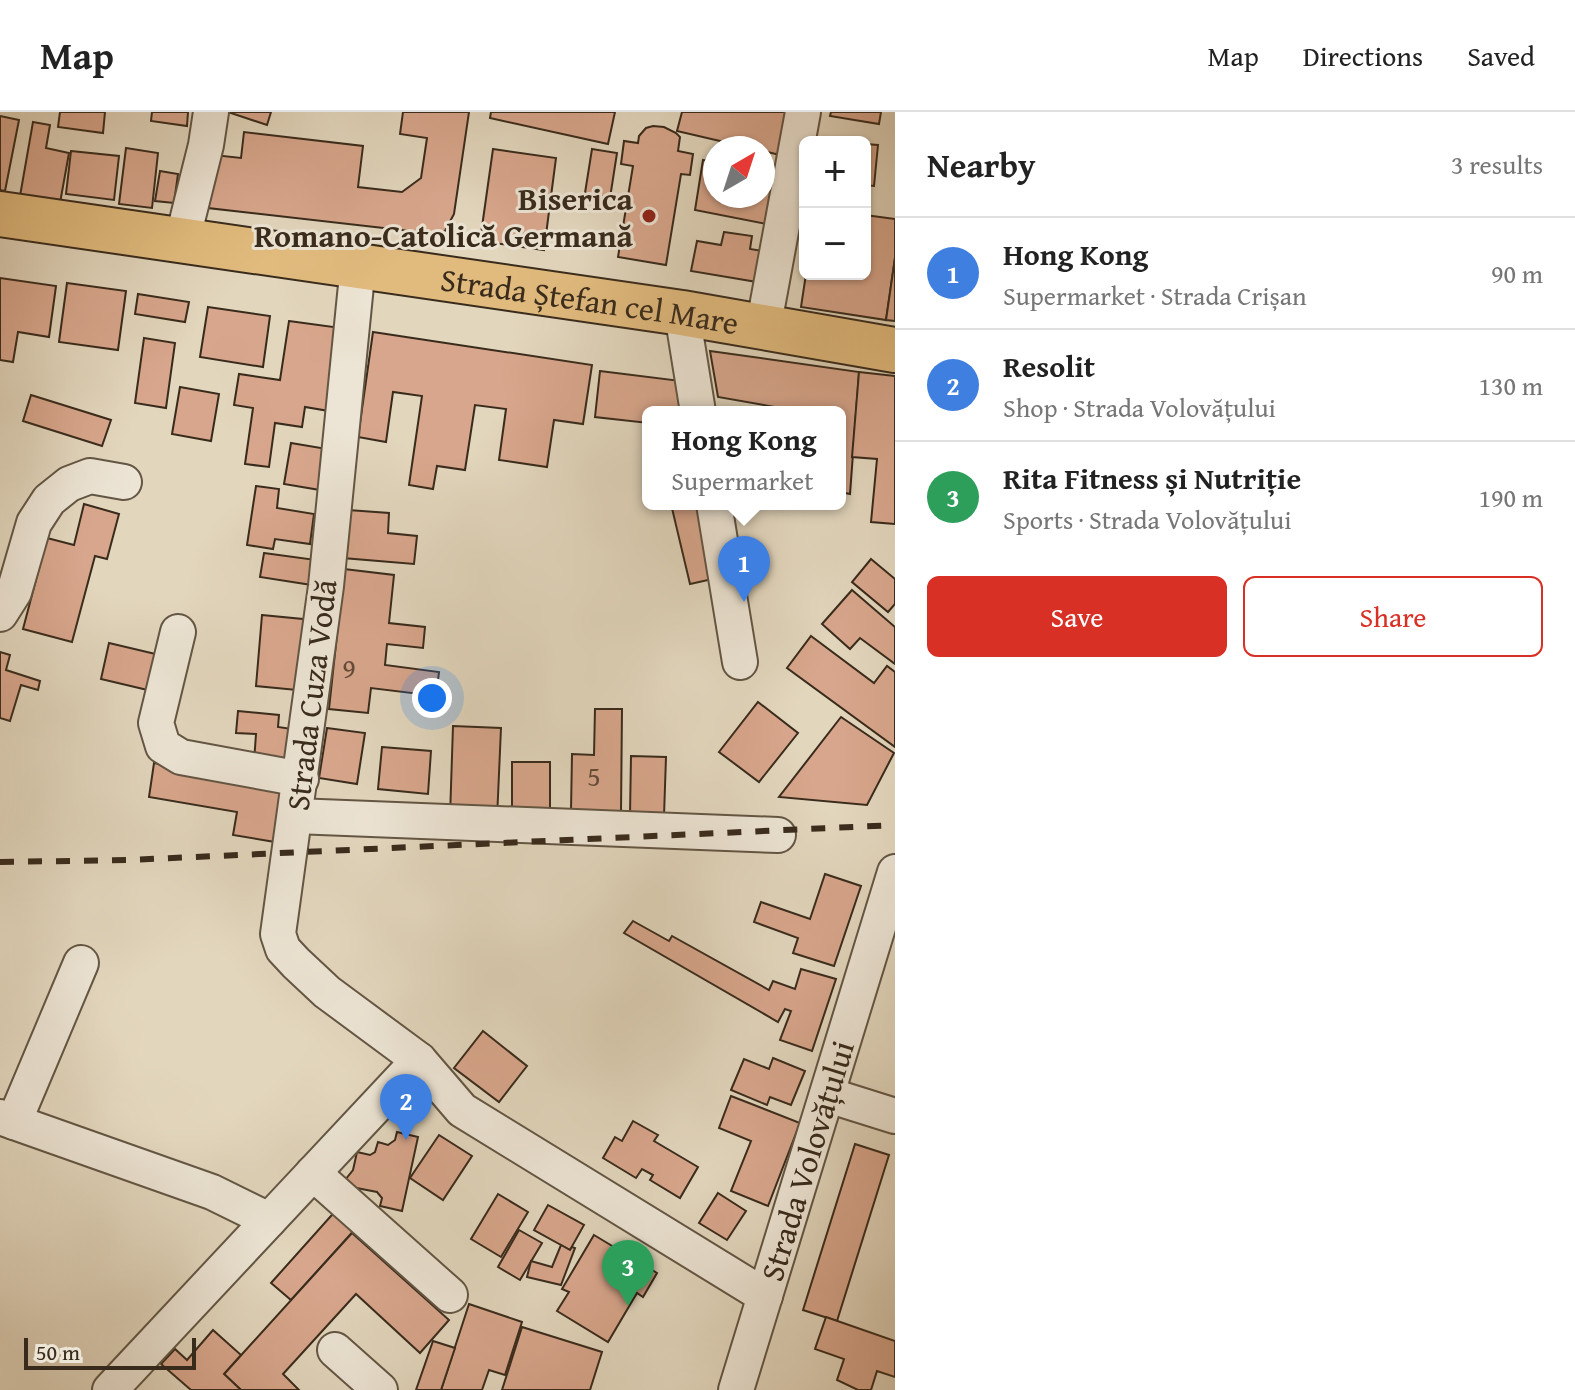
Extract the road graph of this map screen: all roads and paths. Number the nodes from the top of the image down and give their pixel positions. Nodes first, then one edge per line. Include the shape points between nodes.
1 (211, 112) edge
2 (803, 112) edge
3 (0, 214) edge
4 (182, 241) junction
5 (358, 265) junction
6 (682, 313) junction
7 (763, 329) junction
8 (895, 350) edge
9 (697, 406) edge
10 (124, 482) dead end
11 (715, 510) edge
12 (0, 614) edge
13 (178, 632) dead end
14 (740, 662) dead end
15 (301, 779) junction
16 (295, 816) junction
17 (778, 835) dead end
18 (895, 872) edge
19 (81, 963) dead end
20 (419, 1060) junction
21 (828, 1095) junction
22 (895, 1116) edge
23 (7, 1120) edge
24 (313, 1173) junction
25 (269, 1220) junction
26 (450, 1295) dead end
27 (765, 1296) junction
28 (335, 1350) dead end
29 (110, 1390) edge
30 (380, 1390) edge
31 (736, 1390) edge

1 - 4 street
2 - 7 street
3 - 4 main road, Strada Ștefan cel Mare
4 - 5 main road, Strada Ștefan cel Mare
5 - 6 main road, Strada Ștefan cel Mare
5 - 15 street, Strada Cuza Vodă
6 - 7 main road, Strada Ștefan cel Mare
6 - 9 street
7 - 8 main road, Strada Ștefan cel Mare
10 - 12 street via 90,476 49,500 34,523 14,592
11 - 14 street
13 - 15 street via 156,723 163,746 181,757
15 - 16 street, Strada Cuza Vodă
16 - 17 street
16 - 20 street, Strada Cuza Vodă via 278,934 283,949 327,992
18 - 21 street, Strada Volovățului
19 - 23 street
20 - 24 street
20 - 27 street, Strada Volovățului via 462,1110
21 - 22 street
21 - 27 street, Strada Volovățului
23 - 25 street via 212,1192
24 - 25 street
24 - 26 street
25 - 29 street
27 - 31 street
28 - 30 street

